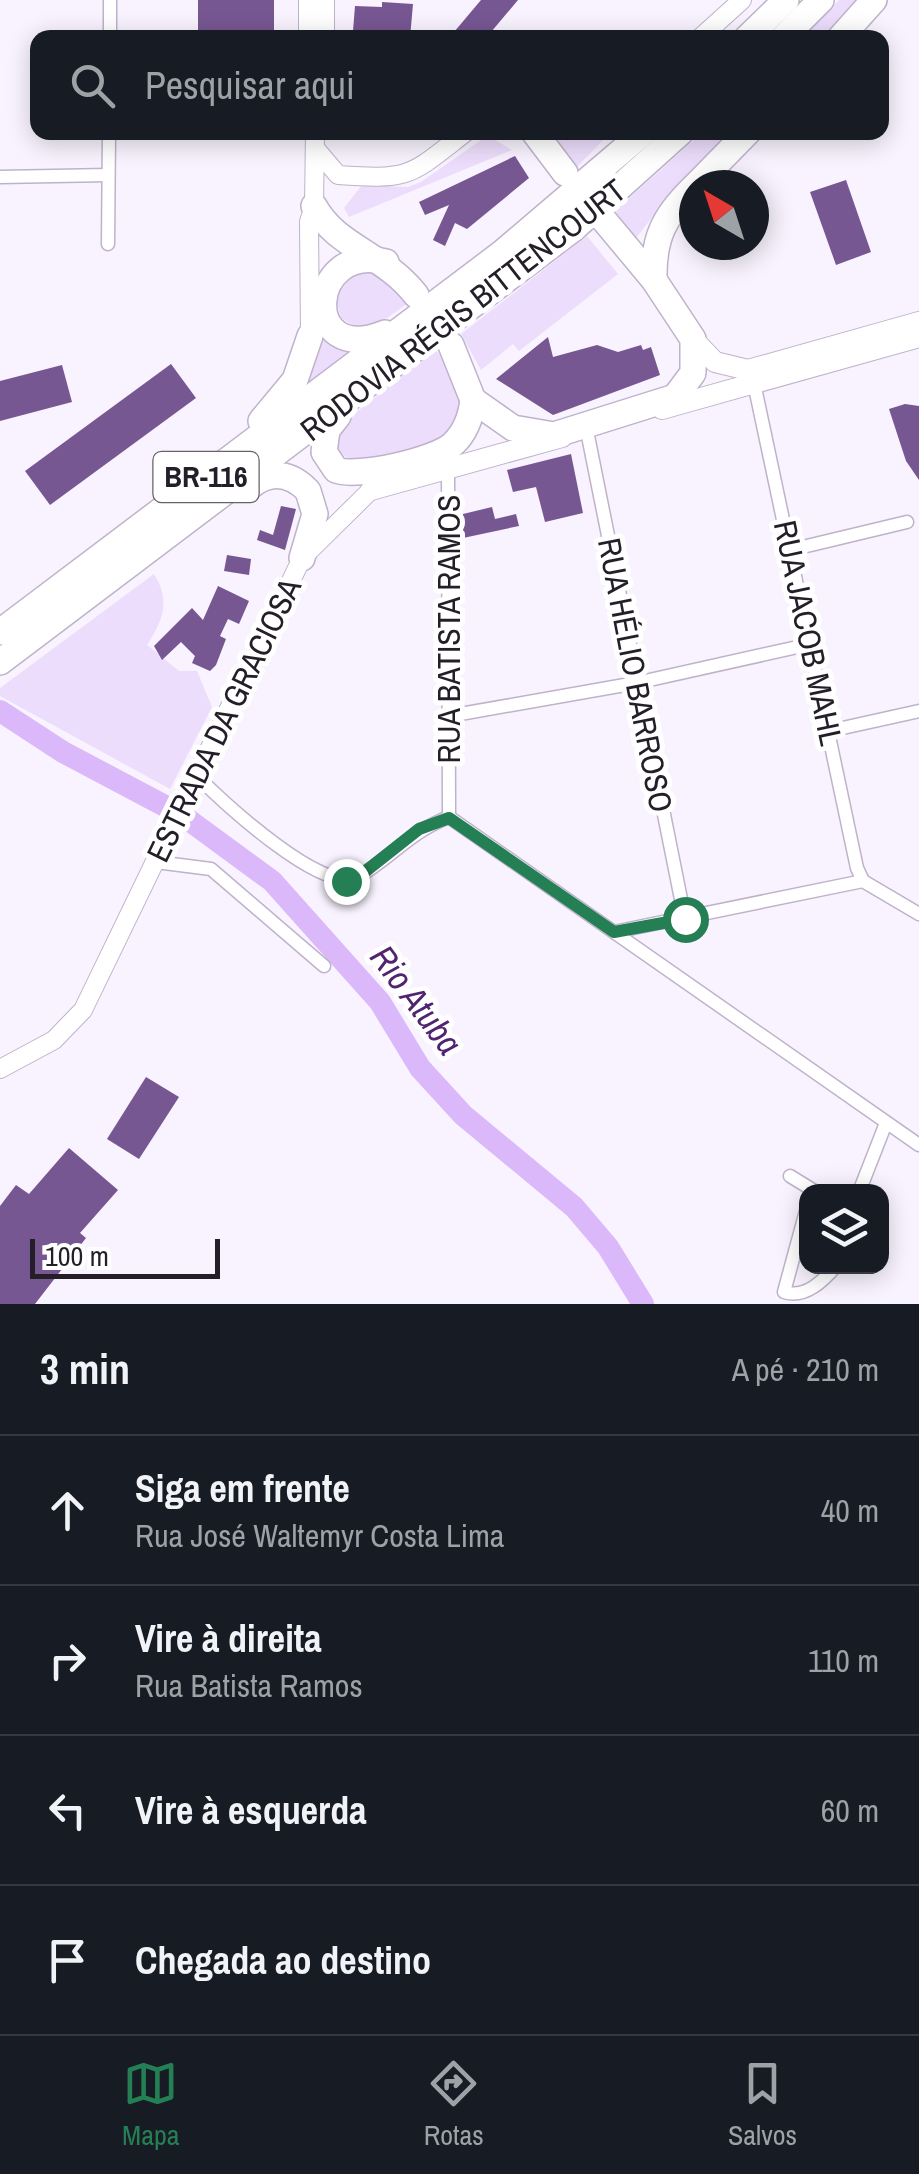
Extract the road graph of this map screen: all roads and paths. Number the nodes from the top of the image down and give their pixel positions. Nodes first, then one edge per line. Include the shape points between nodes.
1 (110, 0) edge
2 (308, 0) edge
3 (325, 0) edge
4 (742, 0) edge
5 (786, 0) edge
6 (820, 0) edge
7 (874, 0) edge
8 (110, 30) edge
9 (308, 30) edge
10 (325, 30) edge
11 (709, 30) edge
12 (755, 30) edge
13 (791, 30) edge
14 (847, 30) edge
15 (109, 140) edge
16 (316, 140) edge
17 (444, 140) edge
18 (457, 140) edge
19 (542, 140) edge
20 (618, 140) edge
21 (633, 140) edge
22 (673, 140) edge
23 (740, 140) edge
24 (432, 162) junction
25 (711, 170) edge
26 (108, 175) junction
27 (338, 176) junction
28 (0, 177) edge
29 (578, 178) junction
30 (679, 205) edge
31 (314, 206) junction
32 (604, 220) dead end
33 (108, 244) dead end
34 (386, 262) junction
35 (654, 280) junction
36 (416, 295) dead end
37 (412, 322) junction
38 (919, 322) edge
39 (310, 336) joint
40 (919, 338) edge
41 (693, 339) junction
42 (451, 345) dead end
43 (754, 383) junction
44 (363, 390) junction
45 (473, 400) junction
46 (627, 414) junction
47 (586, 431) junction
48 (448, 469) junction
49 (288, 477) junction
50 (371, 490) junction
51 (906, 522) dead end
52 (790, 550) junction
53 (302, 558) junction
54 (68, 596) junction
55 (0, 632) edge
56 (811, 644) junction
57 (0, 662) edge
58 (636, 683) junction
59 (918, 712) edge
60 (449, 716) junction
61 (829, 731) junction
62 (194, 785) junction
63 (449, 818) junction
64 (156, 862) junction
65 (864, 882) junction
66 (919, 914) edge
67 (685, 919) junction
68 (614, 932) junction
69 (324, 966) dead end
70 (0, 1069) edge
71 (886, 1123) junction
72 (919, 1144) edge
73 (790, 1176) dead end
74 (802, 1184) edge
75 (862, 1184) edge
76 (799, 1237) edge
77 (827, 1274) edge

1 - 8 street
2 - 9 main road
3 - 10 main road
4 - 11 main road
5 - 12 highway
6 - 13 highway
7 - 14 highway
15 - 26 street
16 - 27 main road
16 - 31 main road
17 - 24 main road
18 - 24 main road
19 - 29 highway
20 - 29 highway
21 - 29 highway, RODOVIA RÉGIS BITTENCOURT / BR-116
22 - 44 highway, RODOVIA RÉGIS BITTENCOURT / BR-116 via 573,229
23 - 25 highway
24 - 27 main road via 397,178
26 - 28 street
26 - 33 street
27 - 31 main road
29 - 37 highway, RODOVIA RÉGIS BITTENCOURT / BR-116
30 - 35 highway via 660,228
31 - 34 highway via 326,227
31 - 39 main road via 308,222
32 - 35 highway
34 - 36 highway
34 - 37 highway via 362,258 336,273 322,300 324,314 330,327 354,342
35 - 41 highway
37 - 54 highway, RODOVIA RÉGIS BITTENCOURT / BR-116
38 - 41 main road via 748,370 714,362
39 - 54 highway via 296,380 260,423 132,520
40 - 43 main road, ESTRADA DA GRACIOSA
41 - 46 highway via 695,366 681,392
42 - 45 highway
43 - 46 main road, ESTRADA DA GRACIOSA
43 - 52 street, RUA JACOB MAHL
44 - 45 highway via 324,440 328,462 347,474 444,451 462,434
44 - 54 highway, RODOVIA RÉGIS BITTENCOURT / BR-116
45 - 46 highway via 501,422 539,434
46 - 47 main road, ESTRADA DA GRACIOSA
47 - 48 main road, ESTRADA DA GRACIOSA
47 - 58 street, RUA HÉLIO BARROSO
48 - 50 main road, ESTRADA DA GRACIOSA
48 - 60 street, RUA BATISTA RAMOS
49 - 50 highway
49 - 53 highway via 302,485 314,506
49 - 54 highway via 263,477 157,558
50 - 53 main road, ESTRADA DA GRACIOSA
51 - 52 street
52 - 56 street, RUA JACOB MAHL
53 - 62 main road, ESTRADA DA GRACIOSA
54 - 55 highway, RODOVIA RÉGIS BITTENCOURT / BR-116
54 - 57 highway, RODOVIA RÉGIS BITTENCOURT / BR-116
56 - 58 street
56 - 61 street, RUA JACOB MAHL
58 - 60 street
58 - 67 street, RUA HÉLIO BARROSO
59 - 61 street
60 - 63 street, RUA BATISTA RAMOS
61 - 65 street, RUA JACOB MAHL
62 - 63 street via 308,868 339,880 357,878 419,829
62 - 64 main road, ESTRADA DA GRACIOSA
63 - 68 street
64 - 69 street via 211,869
64 - 70 main road, ESTRADA DA GRACIOSA via 77,1018 54,1040
65 - 66 street
65 - 67 street
67 - 68 street
68 - 71 street
71 - 72 street
71 - 75 street
73 - 74 street
76 - 77 street via 784,1292 807,1292

